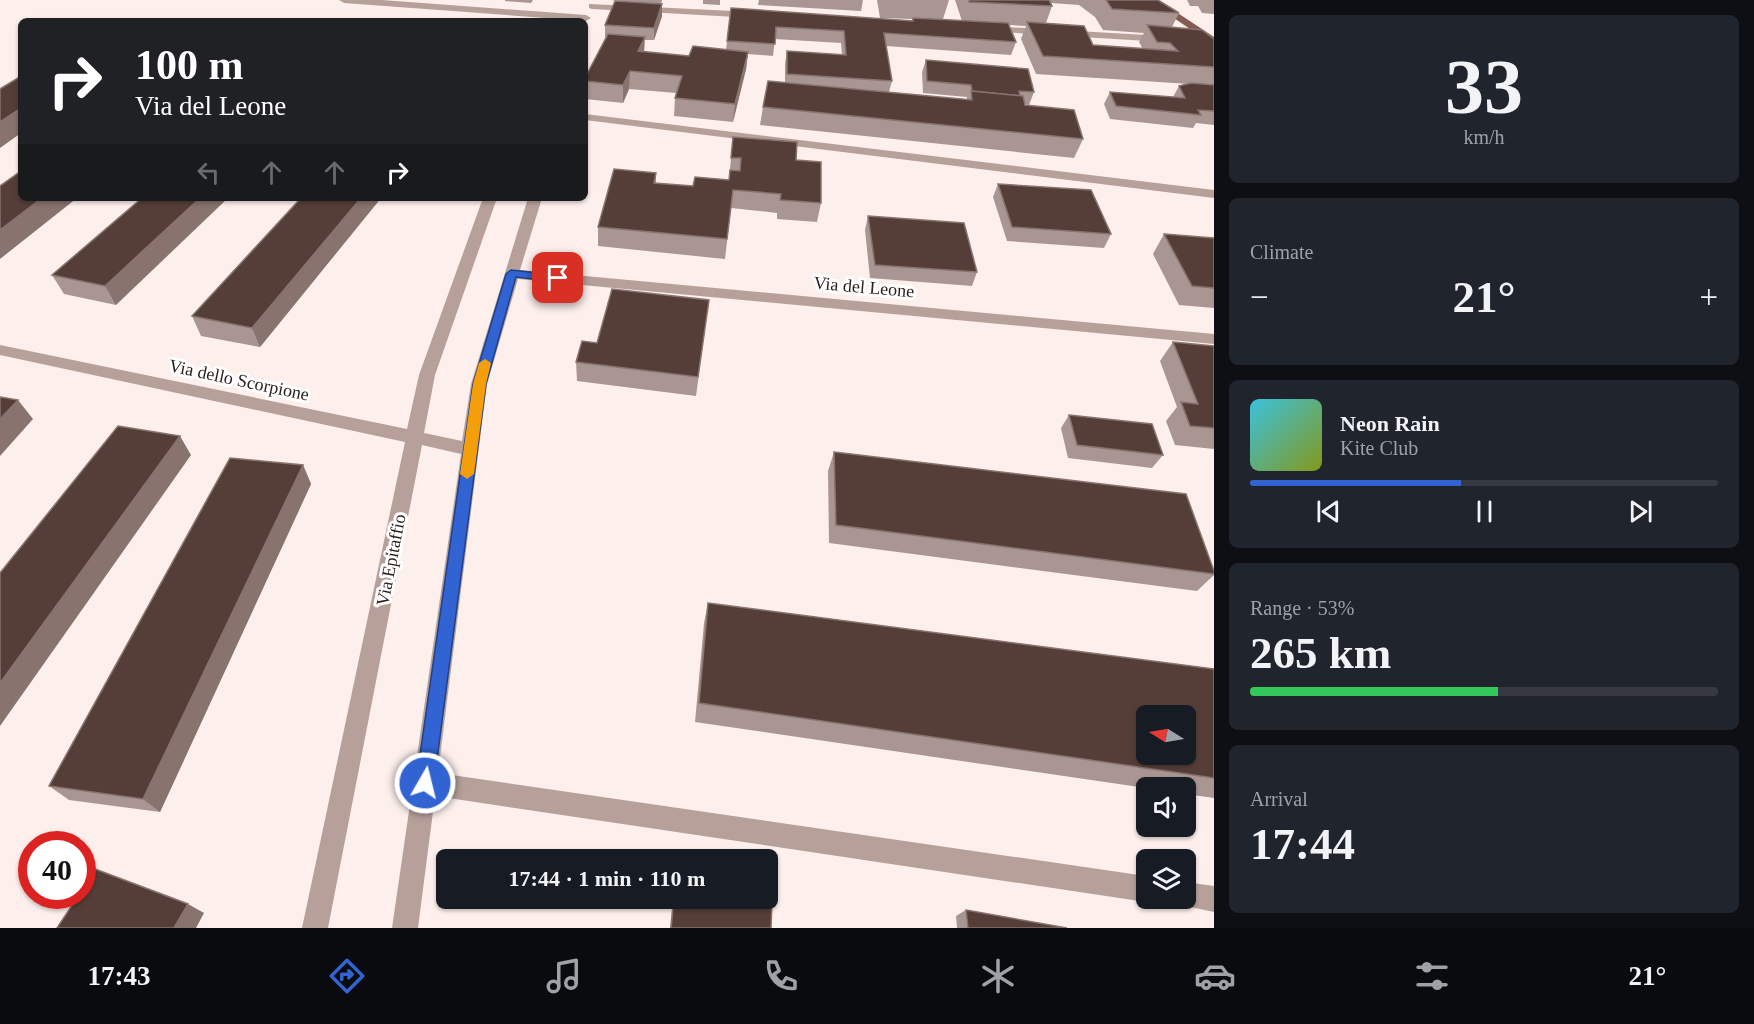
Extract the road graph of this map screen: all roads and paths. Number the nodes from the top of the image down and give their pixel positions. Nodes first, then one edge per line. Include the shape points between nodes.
1 (344, 0) edge
2 (1152, 0) edge
3 (593, 3) edge
4 (771, 16) edge
5 (572, 18) edge
6 (586, 18) edge
7 (975, 28) edge
8 (1178, 40) edge
9 (1190, 40) edge
10 (1214, 42) edge
11 (588, 117) edge
12 (1214, 194) edge
13 (489, 201) edge
14 (534, 201) edge
15 (511, 274) junction
16 (1214, 339) edge
17 (0, 350) edge
18 (415, 438) junction
19 (470, 449) junction
20 (425, 783) junction
21 (1136, 888) edge
22 (1196, 897) edge
23 (1214, 899) edge
24 (315, 928) edge
25 (405, 928) edge

1 - 5 street
2 - 10 main road
3 - 4 street
3 - 6 street
7 - 8 street
9 - 10 street
11 - 12 street
13 - 18 street, Via Epitaffio via 435,349
14 - 15 street
15 - 16 street, Via del Leone
15 - 19 street via 479,384
17 - 18 street, Via dello Scorpione
18 - 19 street, Via dello Scorpione
18 - 24 street, Via Epitaffio
19 - 20 street
20 - 21 street
20 - 25 street
22 - 23 street

